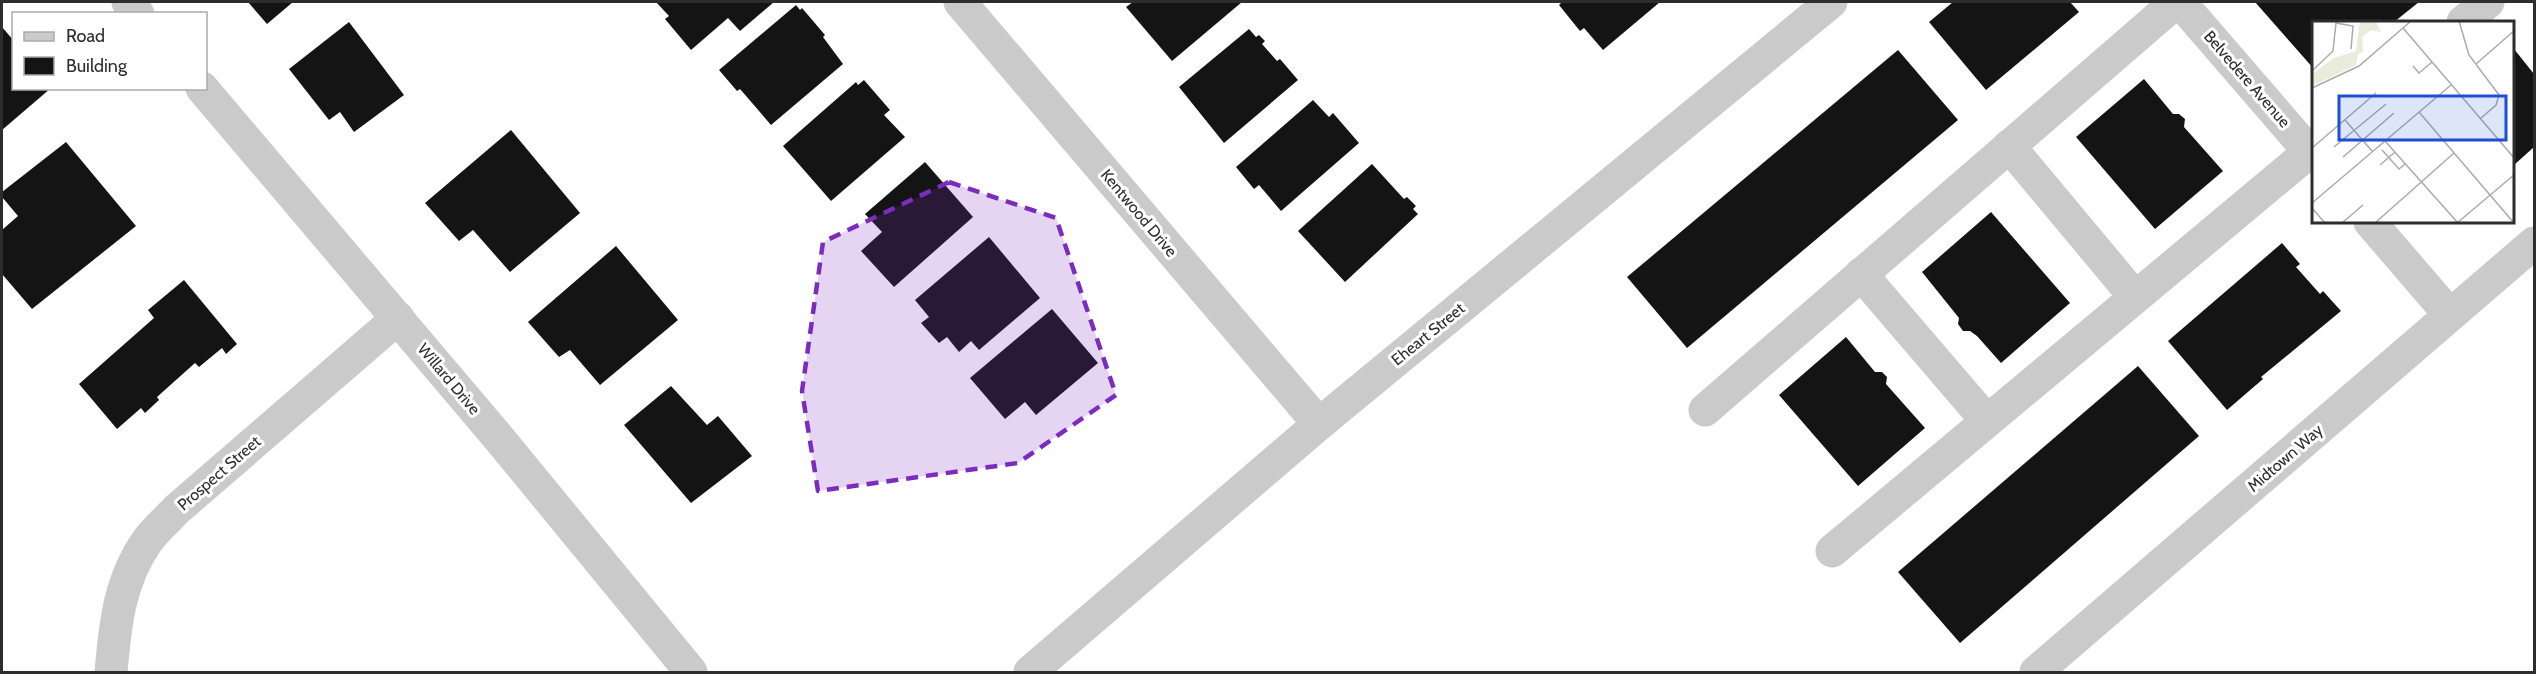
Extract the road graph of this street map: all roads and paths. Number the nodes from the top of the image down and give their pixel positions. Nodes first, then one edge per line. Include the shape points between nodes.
1 (960, 2) edge
2 (1831, 2) edge
3 (2178, 2) edge
4 (204, 90) edge
5 (2009, 146) junction
6 (2312, 152) edge
7 (2372, 224) edge
8 (2535, 243) edge
9 (1861, 274) junction
10 (2136, 297) junction
11 (2450, 315) junction
12 (398, 318) junction
13 (1705, 410) dead end
14 (1987, 421) junction
15 (1319, 424) junction
16 (1832, 550) dead end
17 (111, 672) edge
18 (691, 672) edge
19 (1030, 672) edge
20 (2036, 672) edge

1 - 15 street, Kentwood Drive
2 - 15 street, Eheart Street
3 - 5 street
3 - 6 street, Belvedere Avenue
4 - 12 street, Willard Drive
5 - 9 street
5 - 10 street
6 - 10 street
7 - 11 street
8 - 11 street, Midtown Way
9 - 13 street
9 - 14 street
10 - 14 street
11 - 20 street, Midtown Way
12 - 17 street, Prospect Street via 176,510 147,541 128,576 116,614
12 - 18 street, Willard Drive
14 - 16 street
15 - 19 street, Eheart Street

